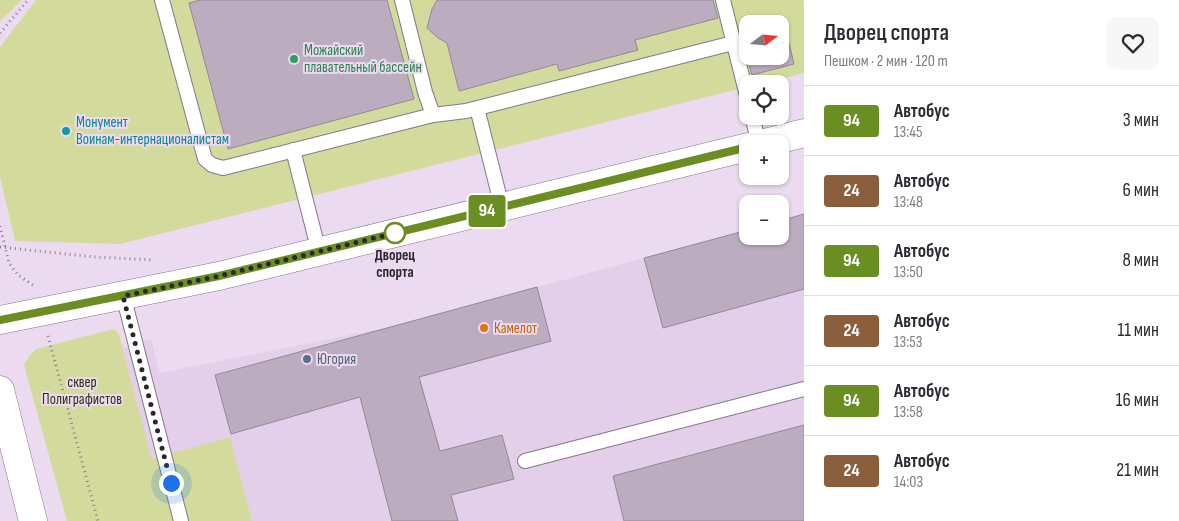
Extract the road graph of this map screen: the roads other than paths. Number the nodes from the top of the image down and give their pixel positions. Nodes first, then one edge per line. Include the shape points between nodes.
1 (162, 0) edge
2 (402, 0) edge
3 (723, 0) edge
4 (733, 43) junction
5 (741, 75) edge
6 (476, 108) junction
7 (432, 115) junction
8 (804, 133) edge
9 (789, 137) edge
10 (739, 149) edge
11 (293, 150) junction
12 (502, 207) junction
13 (319, 252) junction
14 (123, 296) junction
15 (0, 320) edge
16 (0, 390) edge
17 (804, 390) edge
18 (525, 461) dead end
19 (32, 521) edge
20 (180, 521) edge

1 - 11 lane via 205,159 223,168
2 - 7 lane
3 - 4 lane
4 - 5 lane
4 - 6 lane
6 - 7 lane
6 - 12 lane
7 - 11 lane
8 - 9 street
10 - 12 street
11 - 13 lane
12 - 13 street
13 - 14 street
14 - 15 street
14 - 20 lane
16 - 19 street
17 - 18 lane

